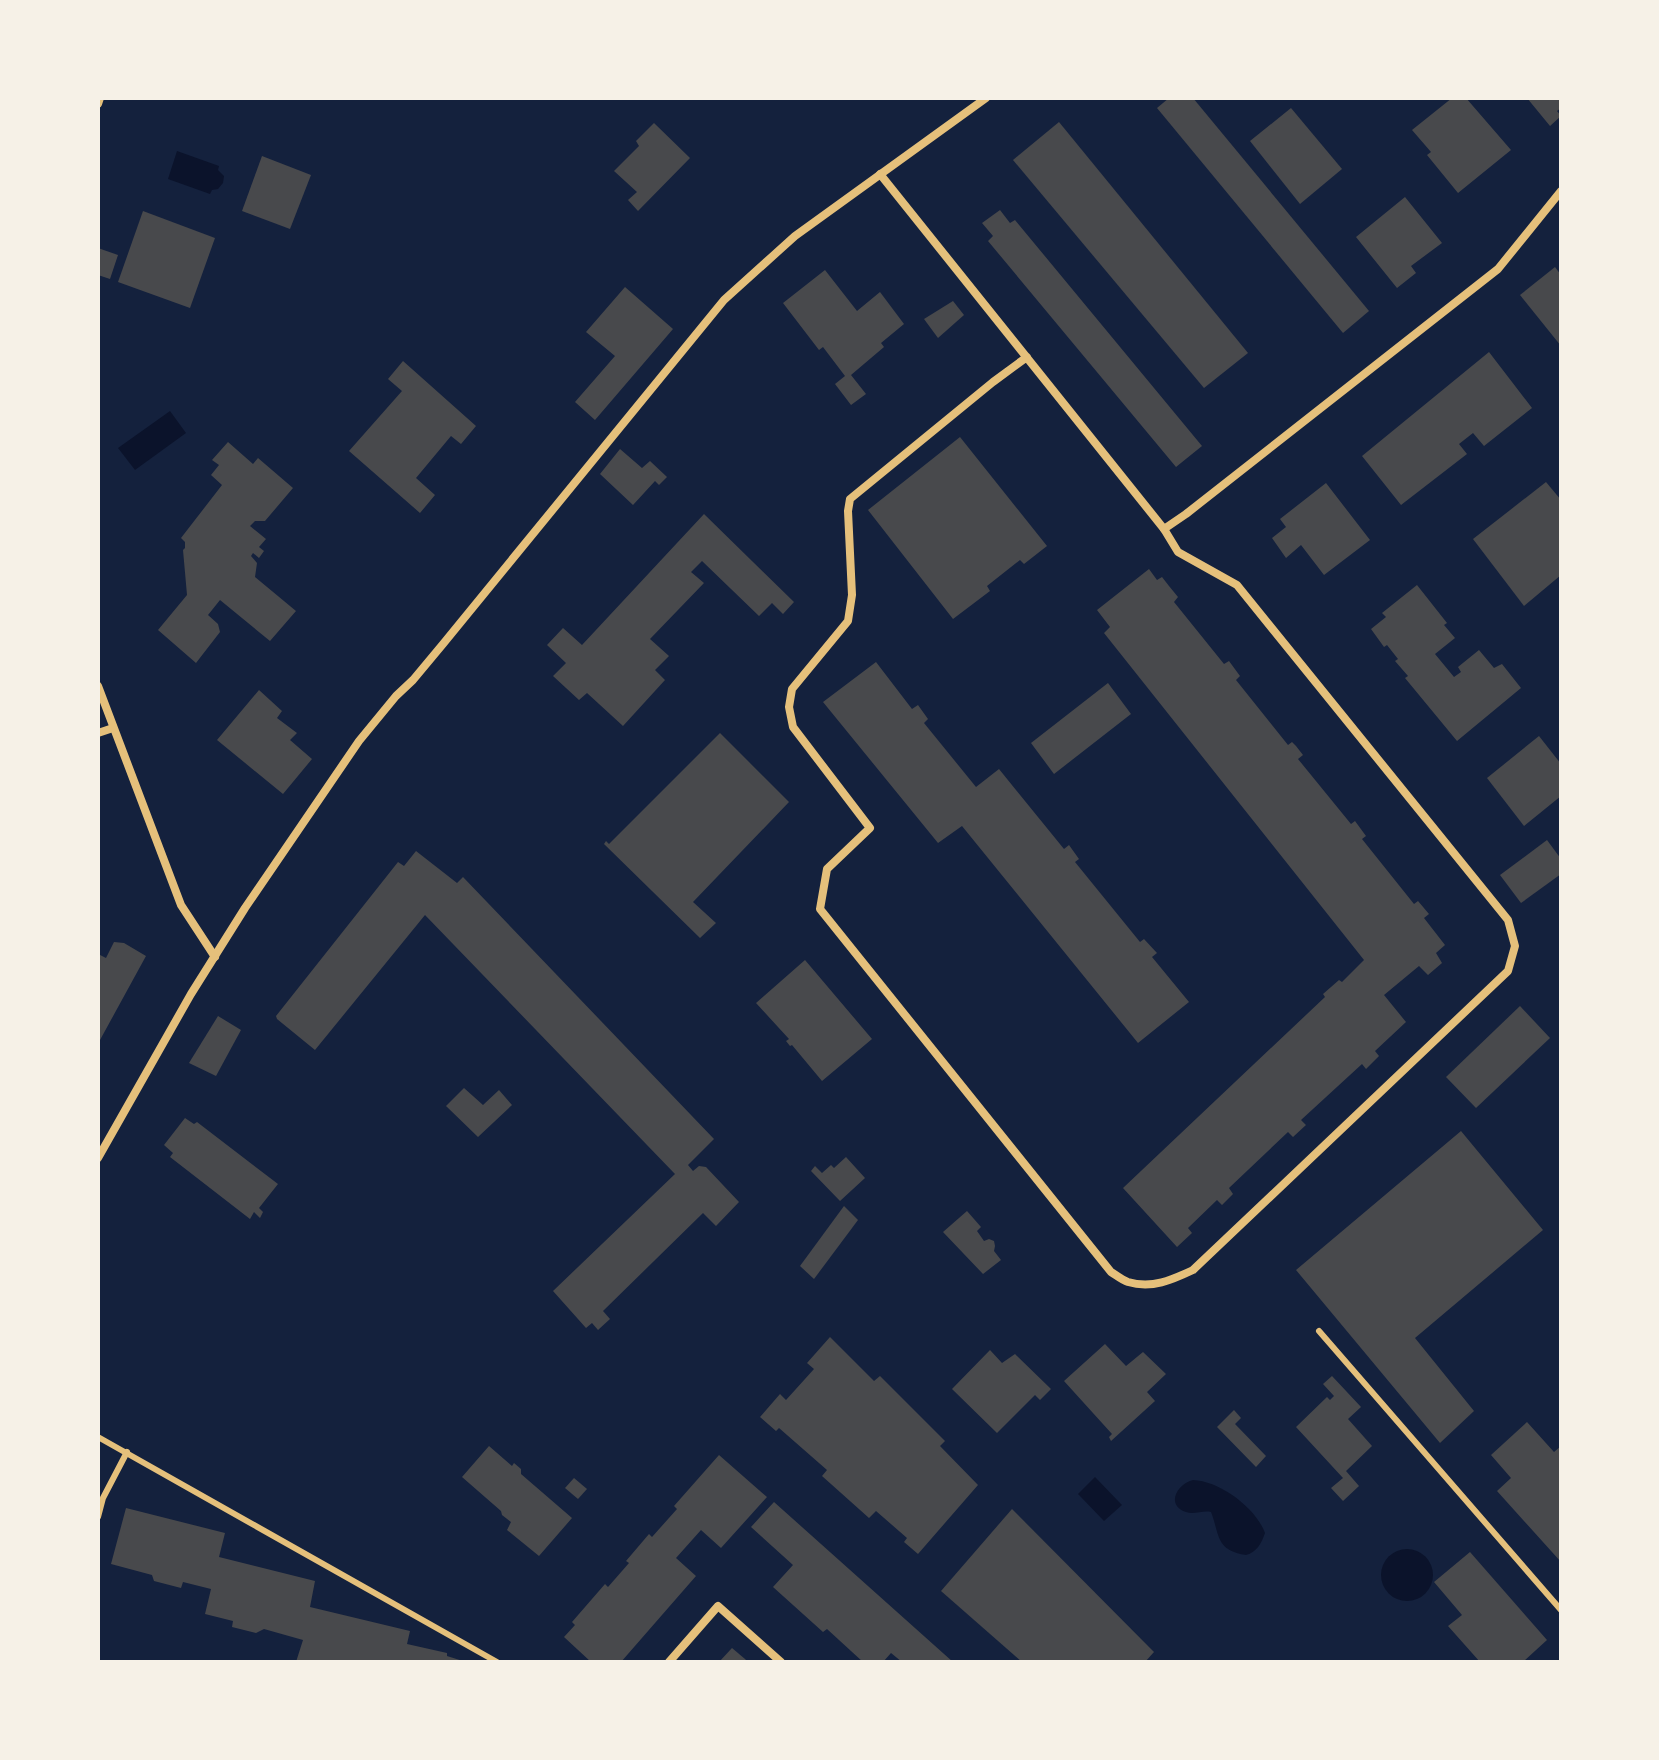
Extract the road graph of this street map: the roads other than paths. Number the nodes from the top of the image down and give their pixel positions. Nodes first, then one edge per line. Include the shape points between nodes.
1 (100, 98) edge
2 (986, 98) edge
3 (98, 104) edge
4 (880, 174) junction
5 (1561, 191) edge
6 (1027, 357) junction
7 (1164, 529) junction
8 (98, 686) edge
9 (113, 728) junction
10 (98, 733) edge
11 (215, 957) junction
12 (98, 1158) edge
13 (1319, 1331) dead end
14 (98, 1437) edge
15 (127, 1452) junction
16 (98, 1517) edge
17 (1561, 1610) edge
18 (497, 1662) edge
19 (669, 1662) edge
20 (781, 1662) edge

1 - 3 street
2 - 4 street
4 - 6 street
4 - 11 street via 795,236 724,300 359,741
5 - 7 street via 1498,269
6 - 7 street
6 - 7 street via 850,499 848,621 792,689 789,707 793,727 870,828 827,869 820,909 1111,1272 1127,1282 1153,1284 1193,1270 1508,971 1515,946 1508,920 1237,585 1178,552
8 - 9 street
9 - 10 street
9 - 11 street via 181,905
11 - 12 street
13 - 17 lane
14 - 15 lane
15 - 16 lane
15 - 18 lane
19 - 20 street via 718,1606

